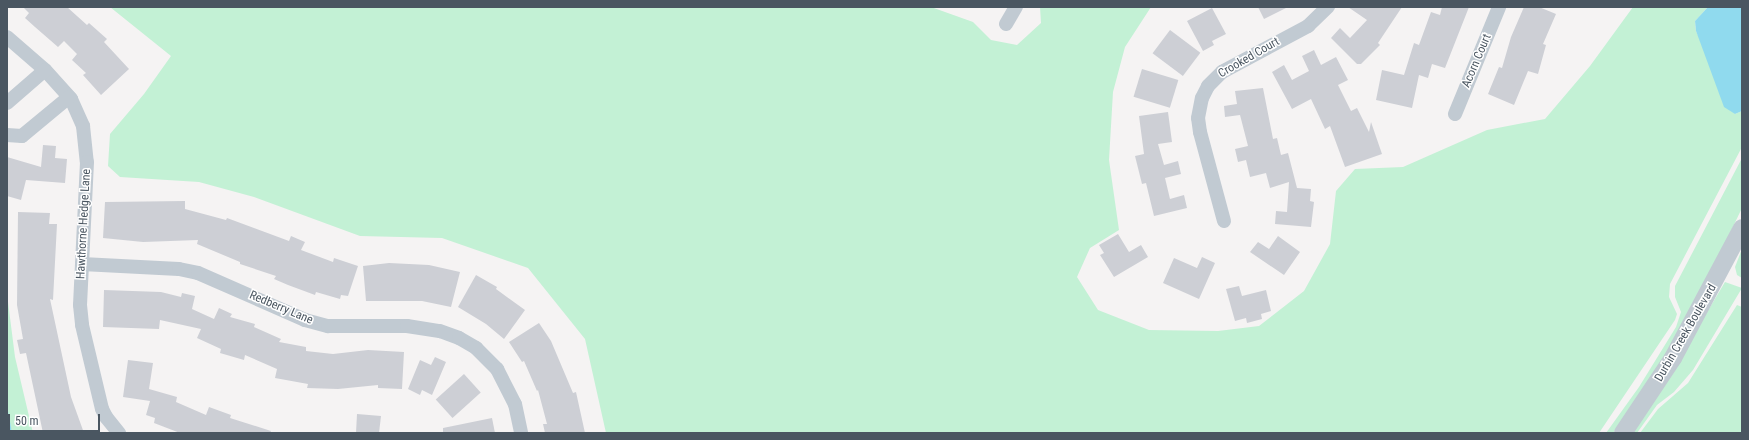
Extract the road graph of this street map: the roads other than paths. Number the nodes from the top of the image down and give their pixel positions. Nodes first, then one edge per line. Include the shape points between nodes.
1 (1016, 7) edge
2 (1328, 7) edge
3 (1499, 7) edge
4 (1006, 24) dead end
5 (7, 37) edge
6 (45, 70) junction
7 (69, 97) junction
8 (7, 103) edge
9 (1455, 114) dead end
10 (7, 135) edge
11 (1224, 221) dead end
12 (1742, 228) edge
13 (82, 264) junction
14 (119, 433) edge
15 (521, 433) edge
16 (1623, 433) edge

1 - 4 street
2 - 11 street, Crooked Court via 1308,26 1222,72 1208,86 1202,98 1198,118 1200,132
3 - 9 street, Acorn Court
5 - 6 street, Hawthorne Hedge Lane
6 - 7 street, Hawthorne Hedge Lane
6 - 8 street
7 - 10 street via 22,136
7 - 13 street, Hawthorne Hedge Lane via 83,126 86,146
12 - 16 street, Durbin Creek Boulevard via 1673,358
13 - 14 street, Hawthorne Hedge Lane via 82,325 102,408
13 - 15 street, Redberry Lane via 179,269 198,273 305,320 328,326 414,327 440,331 459,338 476,348 497,369 515,404

